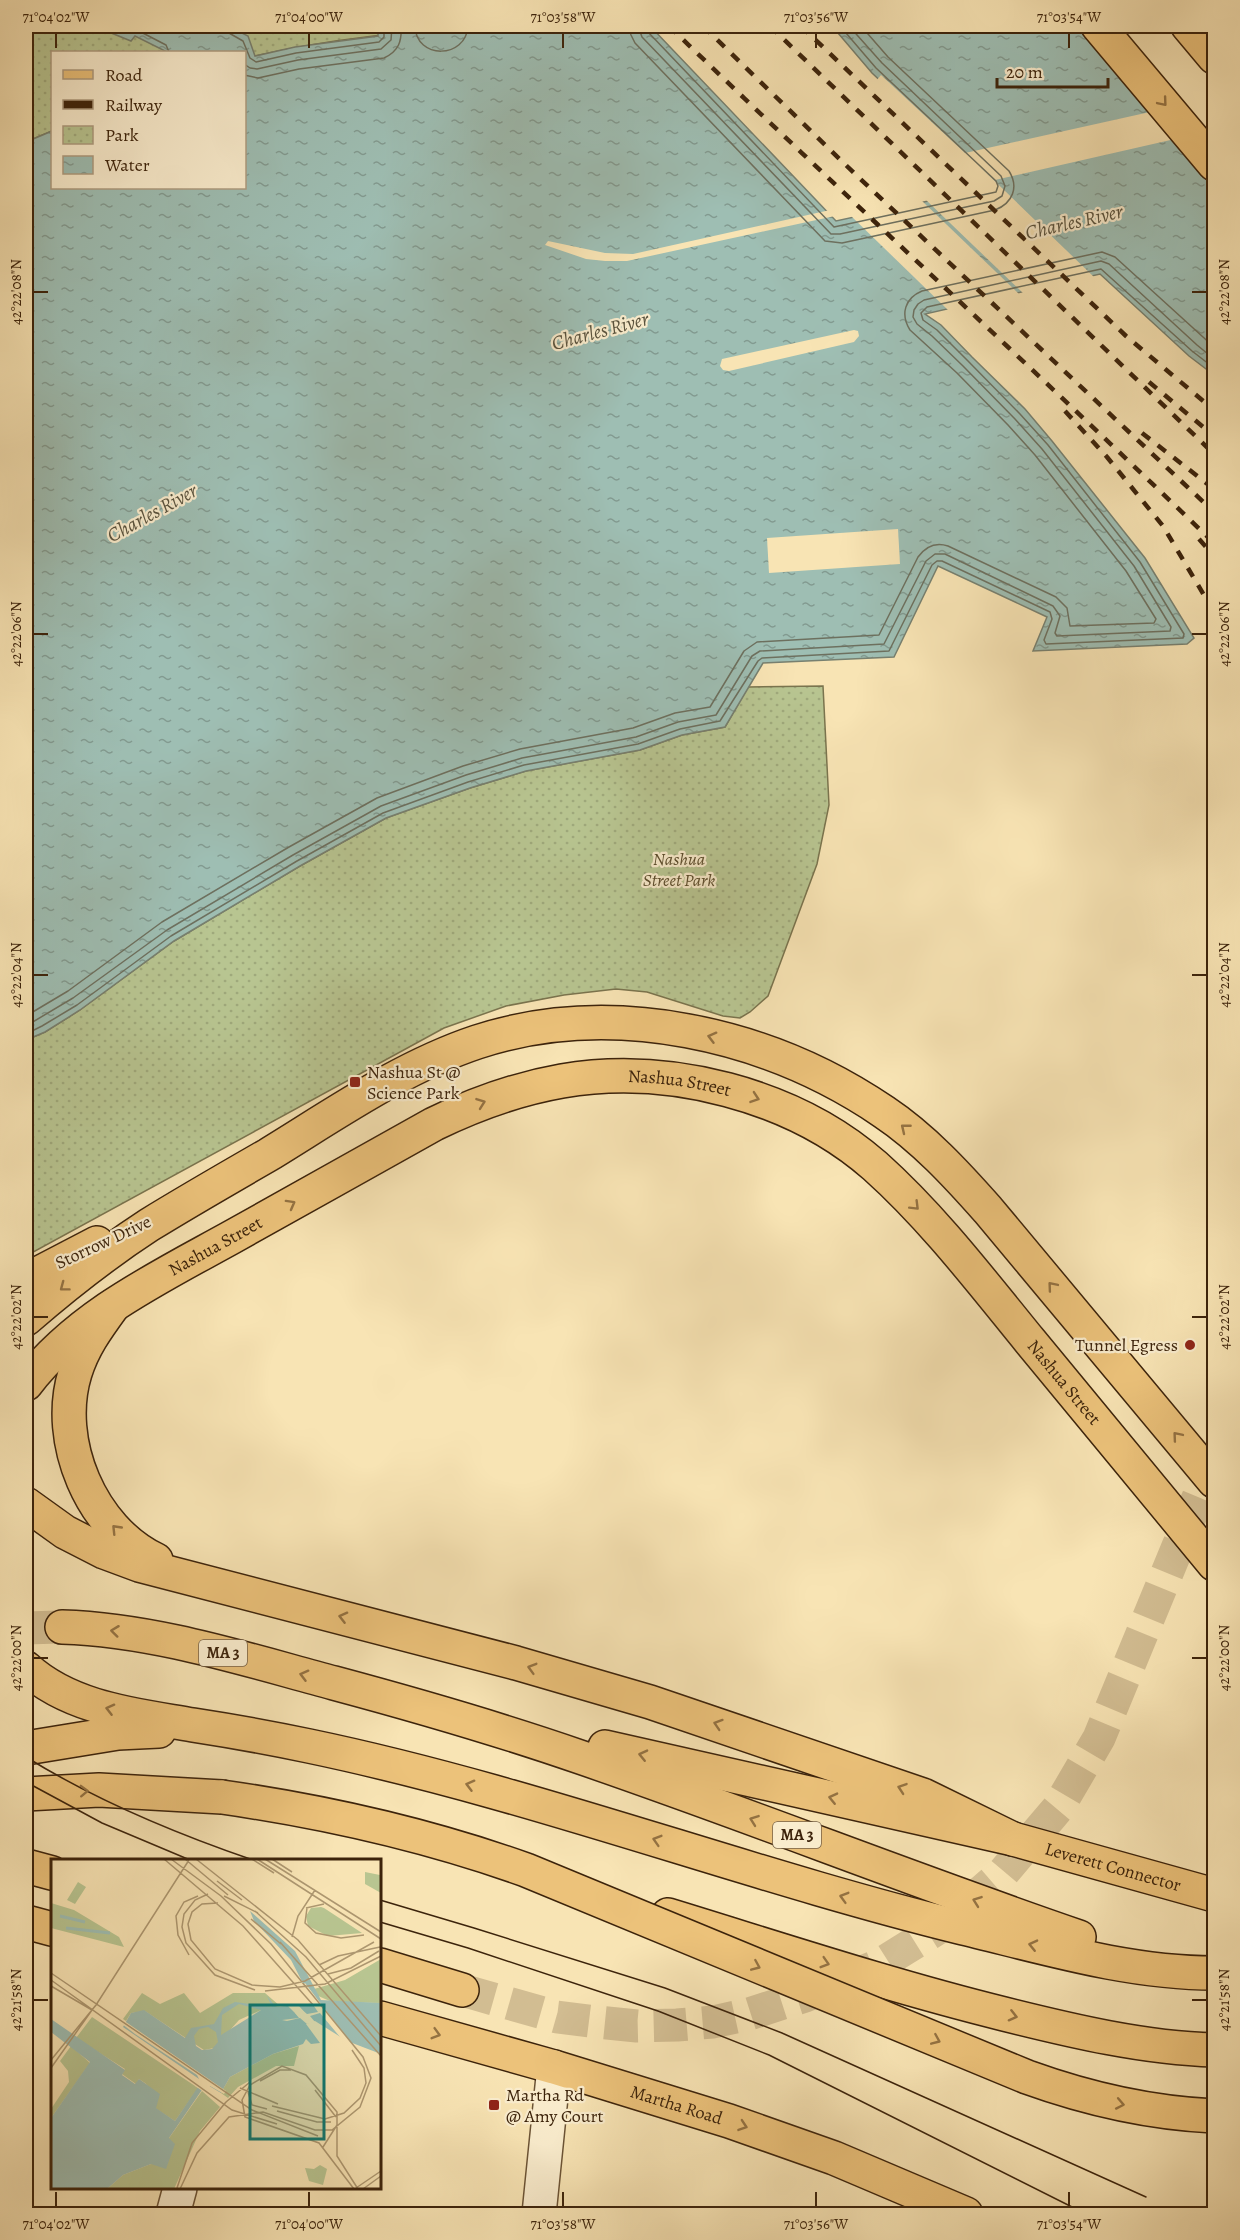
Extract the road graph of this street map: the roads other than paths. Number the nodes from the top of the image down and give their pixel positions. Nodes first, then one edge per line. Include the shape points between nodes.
1 (1098, 26) edge
2 (1188, 26) edge
3 (1215, 57) edge
4 (1215, 164) edge
5 (182, 1206) junction
6 (26, 1280) edge
7 (113, 1306) junction
8 (26, 1319) edge
9 (26, 1384) edge
10 (1215, 1481) edge
11 (26, 1503) edge
12 (1215, 1564) edge
13 (201, 1581) junction
14 (62, 1628) tunnel mouth
15 (26, 1668) edge
16 (381, 1696) junction
17 (229, 1731) junction
18 (26, 1748) edge
19 (26, 1794) edge
20 (232, 1801) junction
21 (1013, 1839) junction
22 (26, 1866) edge
23 (51, 1873) edge
24 (1215, 1896) edge
25 (26, 1922) edge
26 (51, 1929) edge
27 (381, 1965) edge
28 (1215, 1968) edge
29 (1215, 1973) edge
30 (462, 1990) tunnel mouth
31 (381, 2018) edge
32 (1215, 2050) edge
33 (554, 2067) junction
34 (1215, 2116) edge
35 (179, 2189) edge
36 (173, 2214) edge
37 (538, 2214) edge
38 (966, 2214) edge

1 -> 4 main road
2 - 3 main road
5 - 6 main road, Storrow Drive via 107,1238
5 -> 8 main road via 116,1249
10 -> 5 main road via 950,1168 886,1113 837,1083 771,1054 725,1040 658,1026 587,1022 548,1026 476,1043 373,1091
7 - 9 main road, Nashua Street via 61,1346
7 -> 12 main road, Nashua Street via 469,1107 563,1081 628,1076 724,1088 818,1127 874,1165 939,1230
13 -> 7 main road via 150,1557 122,1535 95,1503 75,1454 69,1412 74,1375 87,1340
11 - 13 main road via 65,1532 104,1552
21 -> 13 main road via 923,1795 650,1702
16 -> 14 main road, MA 3 via 184,1643 114,1630
17 -> 15 main road via 102,1707 51,1687
21 -> 16 main road
28 -> 16 main road, MA 3 via 1144,1956 1082,1938 611,1767
17 - 18 main road via 118,1733
29 -> 17 main road via 1121,1965 1030,1944 807,1886 420,1771
19 -> 20 main road via 99,1790
20 -> 32 main road via 358,1825 443,1847 991,2011 1106,2037
20 -> 34 main road, bridge via 337,1816 462,1848 526,1870 1002,2068 1124,2105
21 - 24 main road, Leverett Connector
22 - 23 main road
25 - 26 main road
27 - 30 main road
31 -> 33 main road, Martha Road
33 - 37 street
33 -> 38 main road, Martha Road via 796,2144
35 - 36 street

